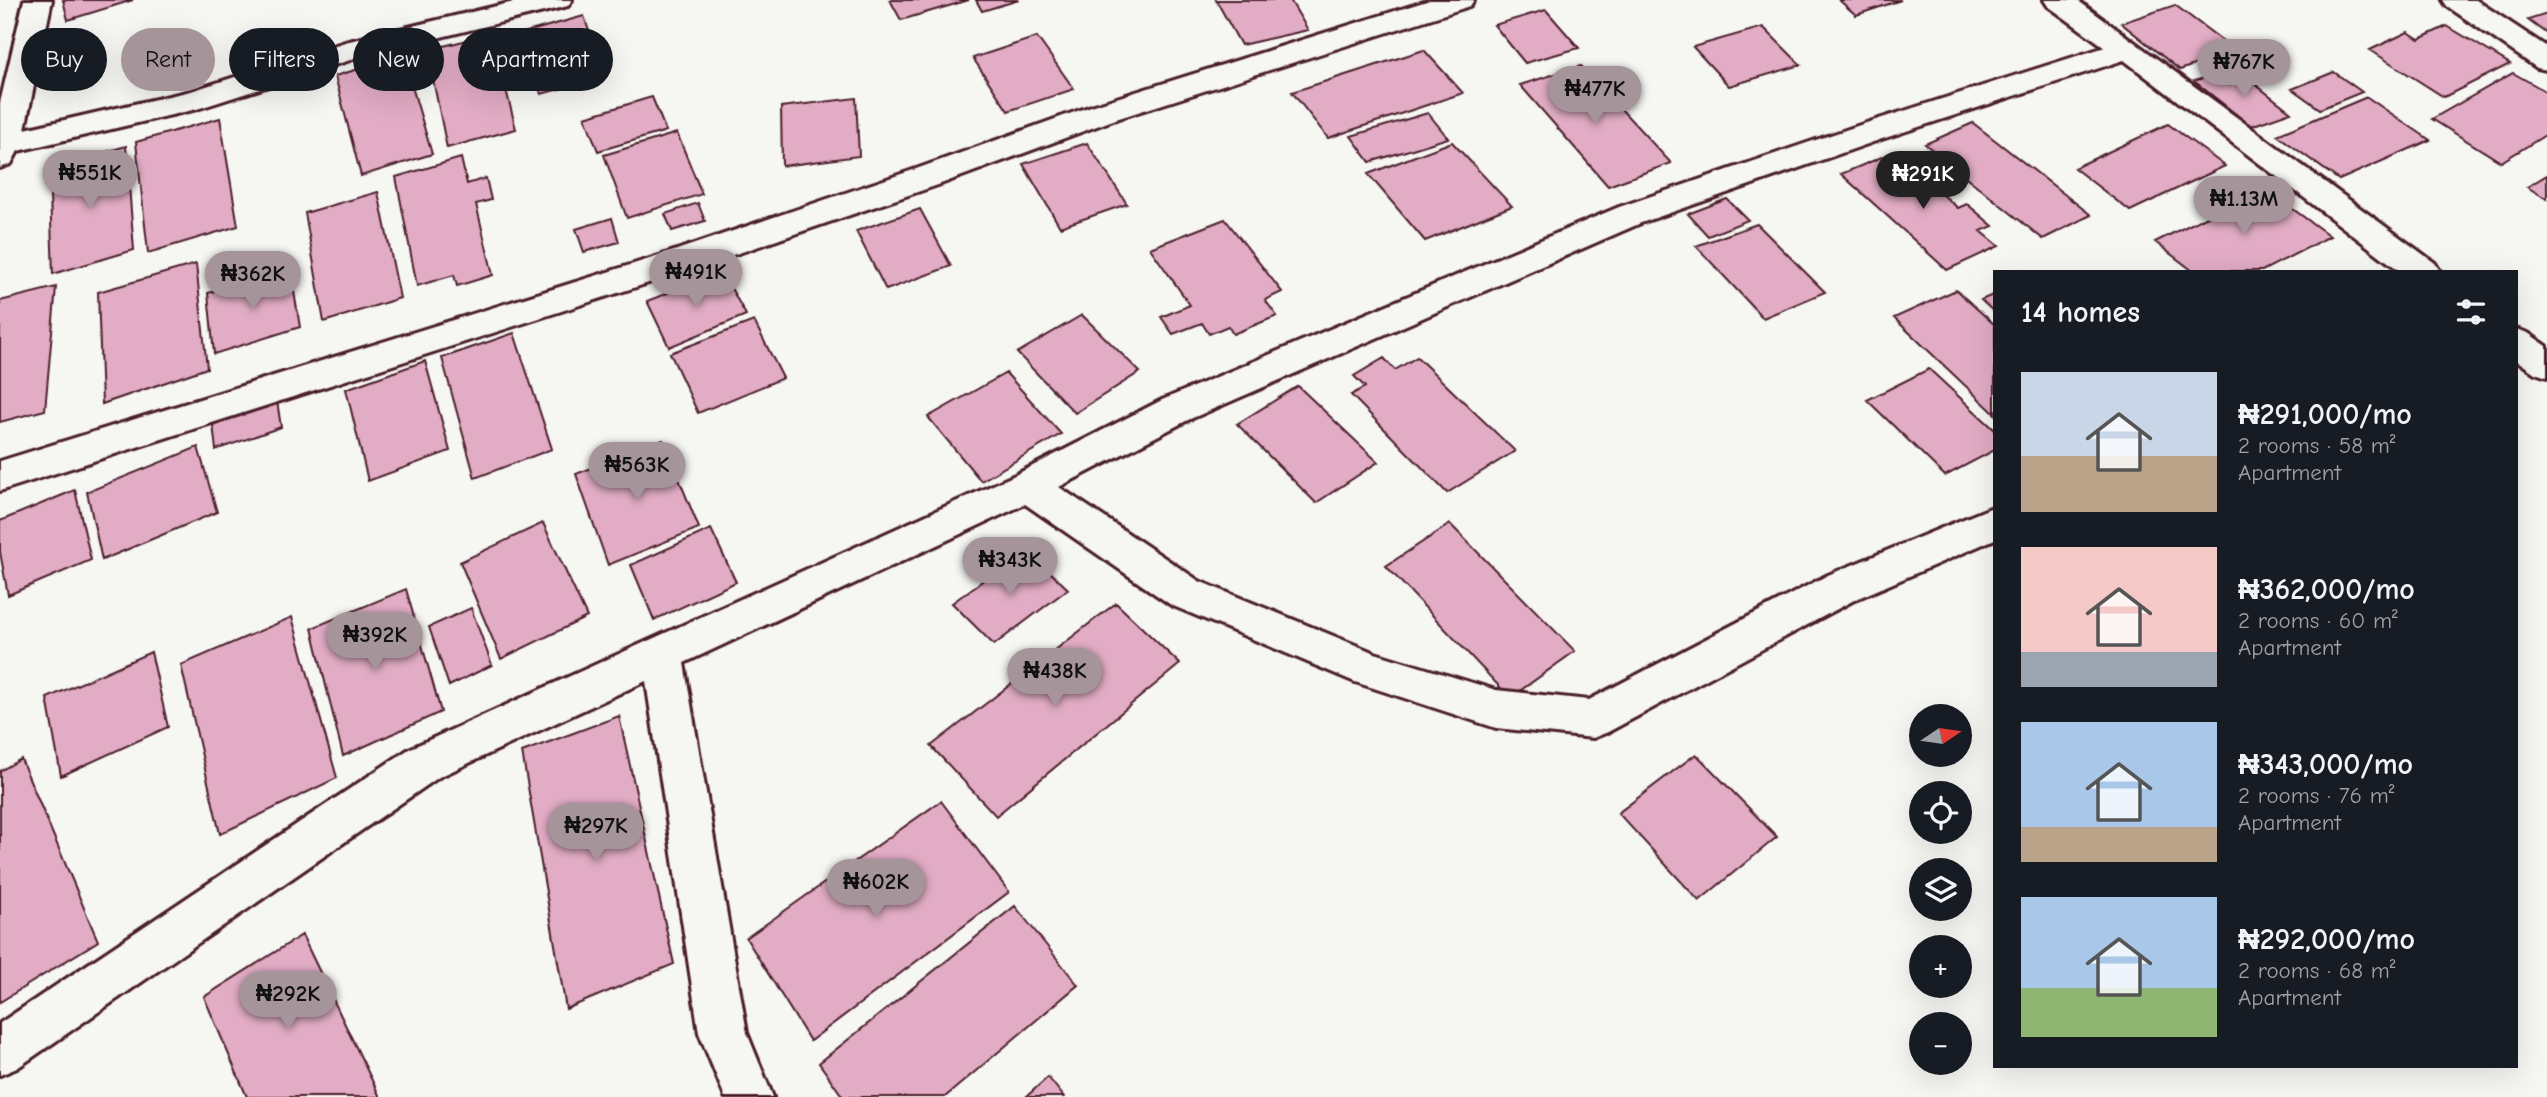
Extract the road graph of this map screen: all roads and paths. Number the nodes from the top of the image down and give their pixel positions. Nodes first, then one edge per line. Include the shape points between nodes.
1 (38, 0) edge
2 (558, 0) edge
3 (1460, 0) edge
4 (2059, 0) edge
5 (2457, 0) edge
6 (2128, 49) junction
7 (2547, 61) edge
8 (3, 150) edge
9 (2422, 270) edge
10 (2518, 343) edge
11 (2547, 364) edge
12 (0, 475) edge
13 (1028, 486) junction
14 (1993, 523) edge
15 (662, 654) junction
16 (0, 1051) edge
17 (749, 1097) edge

1 - 8 street
2 - 8 street via 355,49 197,99
3 - 12 street via 1105,112 671,264
4 - 6 street
5 - 7 street
6 - 9 street
6 - 13 street via 1630,215 1175,410
10 - 11 street
13 - 14 street via 1197,598 1369,668 1496,709 1593,719 1842,587
13 - 15 street
15 - 16 street via 424,763
15 - 17 street via 723,1033

